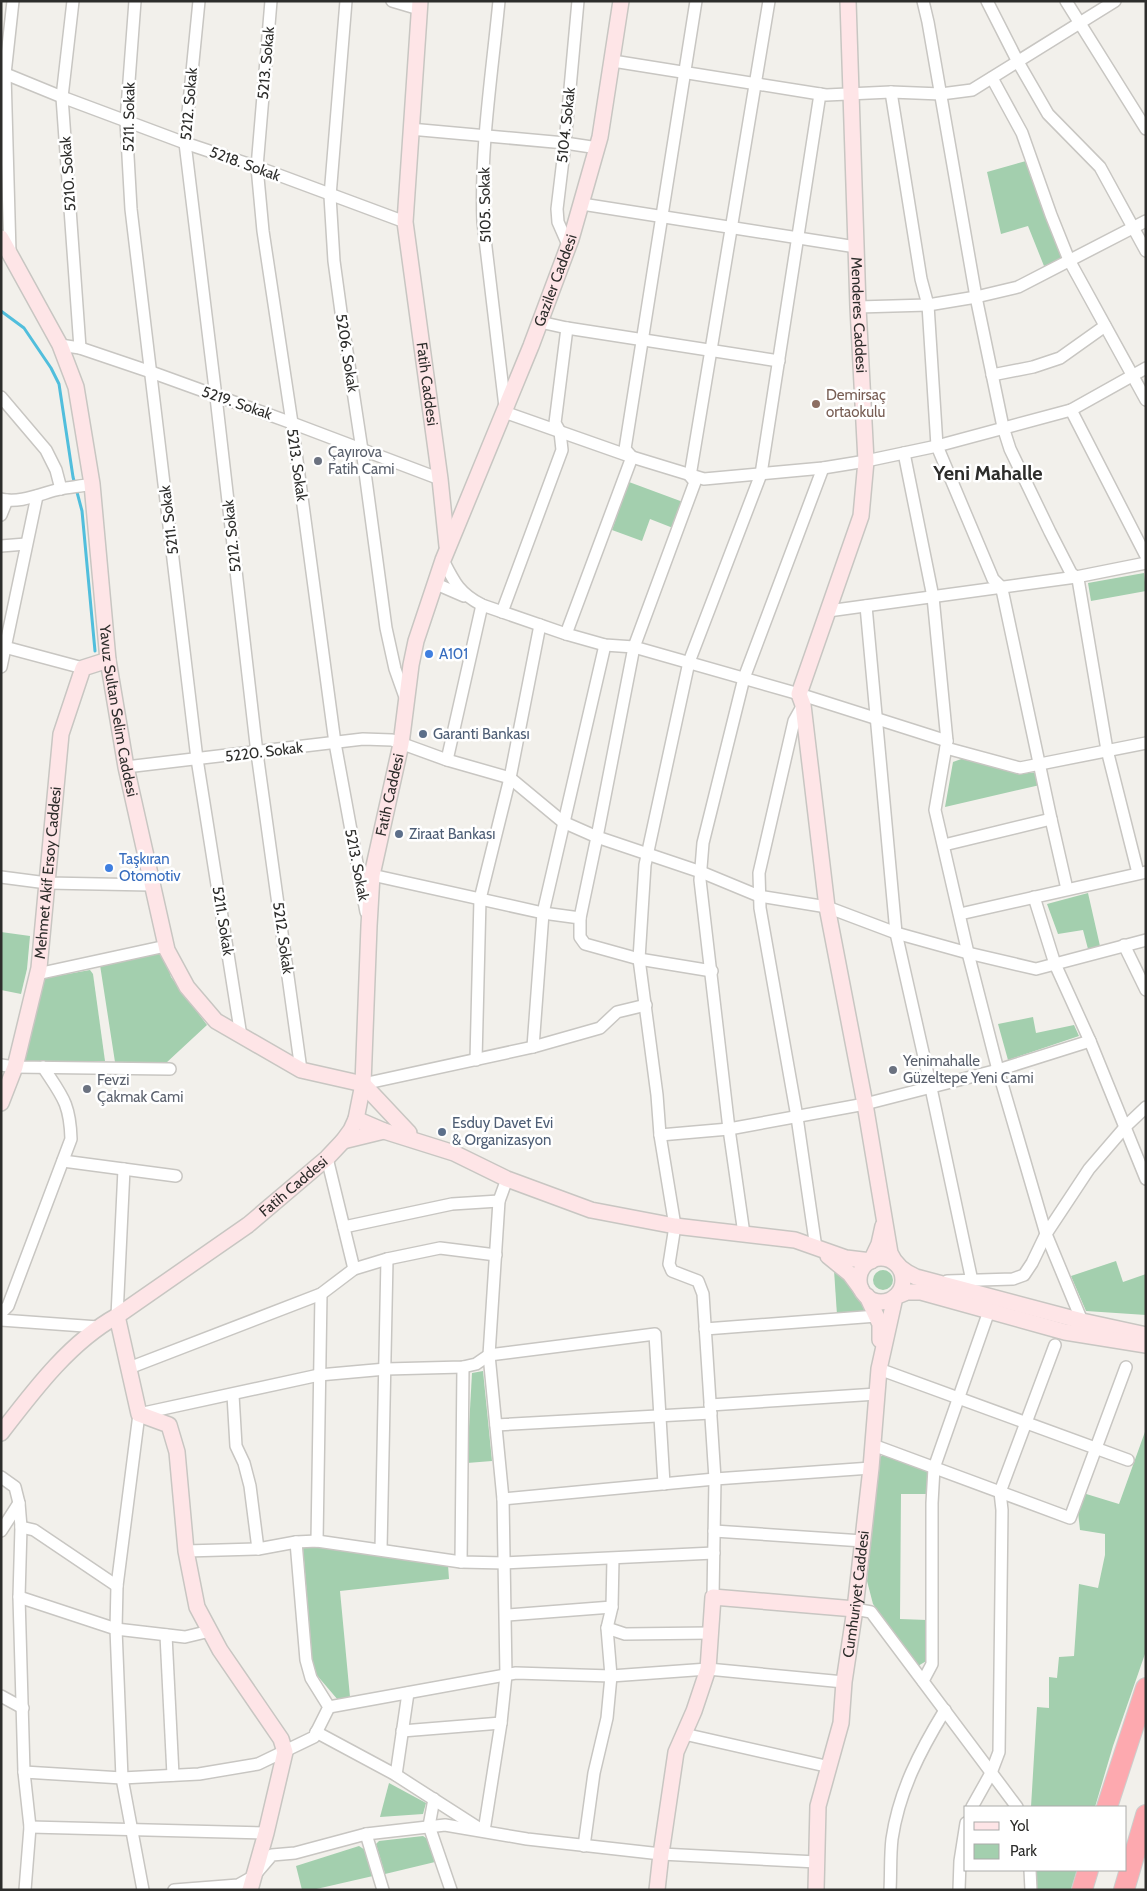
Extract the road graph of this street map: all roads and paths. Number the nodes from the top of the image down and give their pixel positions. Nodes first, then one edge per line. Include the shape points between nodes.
1 (13, 1) edge
2 (73, 1) edge
3 (136, 1) edge
4 (199, 1) edge
5 (272, 1) edge
6 (346, 1) edge
7 (392, 1) edge
8 (500, 1) edge
9 (578, 1) edge
10 (622, 1) edge
11 (696, 1) edge
12 (769, 1) edge
13 (848, 1) edge
14 (923, 1) edge
15 (987, 1) edge
16 (1066, 1) edge
17 (1114, 1) edge
18 (419, 5) edge
19 (1080, 23) junction
20 (612, 61) junction
21 (1018, 62) junction
22 (685, 72) junction
23 (3, 73) edge
24 (992, 78) junction
25 (755, 84) junction
26 (892, 92) junction
27 (820, 94) junction
28 (941, 94) junction
29 (851, 95) junction
30 (62, 97) junction
31 (126, 121) junction
32 (410, 129) junction
33 (1146, 129) edge
34 (486, 136) junction
35 (185, 143) junction
36 (565, 143) junction
37 (598, 148) junction
38 (257, 167) junction
39 (330, 196) junction
40 (582, 204) junction
41 (662, 217) junction
42 (1146, 221) edge
43 (405, 222) junction
44 (731, 228) junction
45 (1132, 228) junction
46 (1, 238) edge
47 (798, 238) junction
48 (569, 246) junction
49 (856, 247) junction
50 (1146, 251) edge
51 (10, 255) junction
52 (1070, 260) junction
53 (976, 297) junction
54 (928, 305) junction
55 (858, 307) junction
56 (540, 322) junction
57 (1104, 326) junction
58 (567, 328) junction
59 (642, 339) junction
60 (60, 345) junction
61 (80, 348) junction
62 (711, 350) junction
63 (779, 361) junction
64 (1146, 368) edge
65 (151, 372) junction
66 (992, 375) junction
67 (1134, 376) junction
68 (216, 397) junction
69 (1146, 400) edge
70 (2, 401) edge
71 (504, 410) junction
72 (1071, 410) junction
73 (292, 423) junction
74 (1003, 427) junction
75 (560, 432) junction
76 (937, 446) junction
77 (362, 450) junction
78 (904, 453) junction
79 (632, 457) junction
80 (866, 461) junction
81 (823, 468) junction
82 (761, 474) junction
83 (690, 476) junction
84 (440, 479) junction
85 (87, 485) junction
86 (65, 488) junction
87 (37, 496) junction
88 (4, 500) edge
89 (442, 502) junction
90 (465, 506) junction
91 (1, 516) edge
92 (26, 544) junction
93 (1, 546) edge
94 (445, 554) junction
95 (1146, 556) edge
96 (1146, 563) edge
97 (1077, 575) junction
98 (434, 584) junction
99 (1000, 587) junction
100 (933, 596) junction
101 (470, 599) junction
102 (482, 605) junction
103 (866, 606) junction
104 (828, 611) junction
105 (502, 612) junction
106 (540, 625) junction
107 (566, 634) junction
108 (605, 645) junction
109 (634, 646) junction
110 (3, 647) edge
111 (108, 660) junction
112 (689, 662) junction
113 (1, 667) edge
114 (83, 668) junction
115 (744, 678) junction
116 (407, 700) junction
117 (801, 700) junction
118 (875, 718) junction
119 (335, 743) junction
120 (1146, 743) edge
121 (401, 744) junction
122 (947, 744) junction
123 (1108, 750) junction
124 (257, 753) junction
125 (196, 759) junction
126 (447, 760) junction
127 (1039, 764) junction
128 (126, 767) junction
129 (510, 778) junction
130 (1050, 819) junction
131 (563, 822) junction
132 (598, 837) junction
133 (944, 845) junction
134 (647, 855) junction
135 (700, 872) junction
136 (1142, 872) edge
137 (372, 875) junction
138 (1, 878) edge
139 (48, 883) junction
140 (152, 885) junction
141 (1067, 889) junction
142 (759, 896) junction
143 (1034, 897) junction
144 (480, 899) junction
145 (827, 907) junction
146 (543, 913) junction
147 (960, 914) junction
148 (580, 918) junction
149 (369, 926) junction
150 (896, 933) junction
151 (1146, 940) edge
152 (1124, 945) junction
153 (166, 946) junction
154 (968, 953) junction
155 (640, 959) junction
156 (1055, 964) junction
157 (712, 971) junction
158 (37, 974) junction
159 (1146, 990) edge
160 (646, 1005) junction
161 (242, 1036) junction
162 (1090, 1041) junction
163 (533, 1047) junction
164 (476, 1060) junction
165 (8, 1066) edge
166 (43, 1068) junction
167 (170, 1068) dead end
168 (301, 1070) junction
169 (998, 1070) junction
170 (363, 1084) junction
171 (931, 1088) junction
172 (1, 1103) edge
173 (865, 1104) junction
174 (1146, 1107) edge
175 (358, 1115) junction
176 (797, 1117) junction
177 (1126, 1126) junction
178 (730, 1129) junction
179 (384, 1132) junction
180 (409, 1133) junction
181 (660, 1135) junction
182 (343, 1142) junction
183 (427, 1145) junction
184 (327, 1158) junction
185 (63, 1161) junction
186 (124, 1169) junction
187 (176, 1176) dead end
188 (507, 1179) junction
189 (1146, 1179) edge
190 (499, 1201) junction
191 (884, 1222) junction
192 (675, 1226) junction
193 (344, 1227) junction
194 (744, 1234) junction
195 (1046, 1234) junction
196 (816, 1248) junction
197 (496, 1255) junction
198 (387, 1259) junction
199 (870, 1261) junction
200 (896, 1264) junction
201 (354, 1269) junction
202 (928, 1280) junction
203 (972, 1281) junction
204 (321, 1294) junction
205 (865, 1294) junction
206 (895, 1297) junction
207 (989, 1311) junction
208 (1, 1313) edge
209 (117, 1316) junction
210 (877, 1316) junction
211 (1, 1320) edge
212 (1082, 1321) junction
213 (98, 1327) junction
214 (706, 1328) junction
215 (1146, 1335) edge
216 (1055, 1344) dead end
217 (1146, 1345) edge
218 (489, 1355) junction
219 (463, 1367) junction
220 (1126, 1367) dead end
221 (129, 1368) junction
222 (386, 1369) junction
223 (880, 1369) junction
224 (319, 1375) junction
225 (234, 1394) junction
226 (877, 1394) junction
227 (960, 1398) junction
228 (710, 1409) junction
229 (139, 1414) junction
230 (660, 1416) junction
231 (1026, 1422) junction
232 (496, 1425) junction
233 (1, 1432) edge
234 (873, 1445) junction
235 (1096, 1448) junction
236 (1128, 1460) dead end
237 (871, 1468) junction
238 (934, 1468) junction
239 (1, 1477) edge
240 (714, 1480) junction
241 (664, 1484) junction
242 (1000, 1492) junction
243 (504, 1499) junction
244 (19, 1504) junction
245 (21, 1527) junction
246 (1, 1531) edge
247 (714, 1531) junction
248 (317, 1541) junction
249 (863, 1541) junction
250 (296, 1542) junction
251 (258, 1549) junction
252 (381, 1549) junction
253 (186, 1551) junction
254 (714, 1553) junction
255 (613, 1559) junction
256 (460, 1562) junction
257 (505, 1563) junction
258 (117, 1586) junction
259 (19, 1597) junction
260 (713, 1597) junction
261 (612, 1607) junction
262 (855, 1610) junction
263 (506, 1615) junction
264 (607, 1628) junction
265 (116, 1629) junction
266 (210, 1631) junction
267 (711, 1633) junction
268 (166, 1635) junction
269 (708, 1669) junction
270 (506, 1675) junction
271 (610, 1676) junction
272 (923, 1681) junction
273 (844, 1682) junction
274 (1146, 1688) edge
275 (408, 1693) junction
276 (1, 1696) edge
277 (329, 1707) junction
278 (23, 1708) junction
279 (945, 1710) junction
280 (501, 1723) junction
281 (402, 1731) junction
282 (316, 1732) junction
283 (684, 1734) junction
284 (284, 1752) junction
285 (830, 1767) junction
286 (24, 1772) junction
287 (992, 1773) junction
288 (173, 1775) junction
289 (396, 1775) junction
290 (122, 1778) junction
291 (434, 1799) junction
292 (973, 1806) edge
293 (1016, 1806) edge
294 (1107, 1806) edge
295 (1146, 1816) edge
296 (429, 1826) junction
297 (30, 1827) junction
298 (132, 1830) junction
299 (484, 1831) junction
300 (266, 1833) junction
301 (366, 1834) junction
302 (964, 1836) edge
303 (584, 1846) junction
304 (661, 1854) junction
305 (817, 1862) junction
306 (1030, 1871) edge
307 (1088, 1871) edge
308 (252, 1883) edge
309 (25, 1890) edge
310 (143, 1890) edge
311 (174, 1890) edge
312 (382, 1890) edge
313 (451, 1890) edge
314 (658, 1890) edge
315 (816, 1890) edge
316 (890, 1890) edge
317 (959, 1890) edge
318 (1031, 1890) edge
319 (1082, 1890) edge
320 (1124, 1890) edge

1 - 23 street
2 - 30 street, 5210. Sokak
3 - 31 street, 5211. Sokak
4 - 35 street, 5212. Sokak
5 - 38 street, 5213. Sokak
6 - 39 street, 5206. Sokak
7 - 18 street
8 - 34 street, 5105. Sokak
9 - 36 street, 5104. Sokak
10 - 20 street, Gaziler Caddesi
11 - 22 street
12 - 25 street
13 - 29 street, Menderes Caddesi
14 - 28 street
15 - 21 street
16 - 19 street
17 - 19 street
18 - 32 street, Fatih Caddesi
19 - 21 street
19 - 33 street
20 - 22 street
20 - 37 street, Gaziler Caddesi
21 - 24 street
21 - 45 street via 1048,114 1100,167
22 - 25 street
22 - 41 street
23 - 30 street, 5218. Sokak
23 - 51 street
24 - 28 street via 972,90
24 - 52 street via 1022,133
25 - 27 street
25 - 44 street
26 - 28 street
26 - 29 street
26 - 54 street via 921,279
27 - 29 street
27 - 47 street
28 - 53 street
29 - 49 street, Menderes Caddesi
30 - 31 street, 5218. Sokak
30 - 61 street, 5210. Sokak
31 - 35 street, 5218. Sokak
31 - 65 street, 5211. Sokak via 131,209
32 - 34 street
32 - 43 street, Fatih Caddesi
34 - 36 street
34 - 71 street, 5105. Sokak via 482,222
35 - 38 street, 5218. Sokak
35 - 68 street, 5212. Sokak
36 - 37 street
36 - 48 street, 5104. Sokak via 557,209 558,222
37 - 40 street, Gaziler Caddesi
38 - 39 street, 5218. Sokak
38 - 73 street, 5213. Sokak via 264,240
39 - 43 street, 5218. Sokak
39 - 77 street, 5206. Sokak via 334,262
40 - 41 street
40 - 48 street, Gaziler Caddesi
41 - 44 street
41 - 59 street
42 - 45 street
43 - 84 street, Fatih Caddesi
44 - 47 street
44 - 62 street
45 - 50 street
45 - 52 street
46 - 51 street, Yavuz Sultan Selim Caddesi
47 - 49 street
47 - 63 street
48 - 56 street, Gaziler Caddesi
49 - 55 street, Menderes Caddesi
51 - 60 street, Yavuz Sultan Selim Caddesi
52 - 53 street via 1018,287
52 - 57 street
53 - 54 street
53 - 66 street
54 - 55 street
54 - 76 street
55 - 80 street, Menderes Caddesi
56 - 58 street
56 - 71 street, Gaziler Caddesi
57 - 66 street via 1060,358
57 - 67 street
58 - 59 street
58 - 75 street via 555,423
59 - 62 street
59 - 79 street via 625,449
60 - 61 street, 5219. Sokak
60 - 85 street, Yavuz Sultan Selim Caddesi via 76,387
61 - 65 street, 5219. Sokak
62 - 63 street
62 - 83 street
63 - 82 street
64 - 67 street
65 - 68 street, 5219. Sokak
65 - 125 street, 5211. Sokak
66 - 74 street
67 - 69 street
67 - 72 street
68 - 73 street, 5219. Sokak
68 - 124 street, 5212. Sokak
70 - 86 street via 46,450
71 - 75 street
71 - 90 street, Gaziler Caddesi
72 - 74 street
72 - 95 street
73 - 77 street, 5219. Sokak
73 - 119 street, 5213. Sokak
74 - 76 street
74 - 97 street via 1010,449
75 - 79 street
75 - 105 street via 562,450
76 - 78 street
76 - 99 street
77 - 84 street, 5219. Sokak
77 - 116 street, 5206. Sokak via 386,628 395,669
78 - 80 street
78 - 100 street
79 - 83 street
79 - 107 street
80 - 81 street
80 - 104 street, Menderes Caddesi via 861,516
81 - 82 street
81 - 115 street
82 - 83 street via 704,479
82 - 112 street
83 - 109 street via 695,482
84 - 89 street, Fatih Caddesi
85 - 86 street
85 - 111 street, Yavuz Sultan Selim Caddesi
86 - 87 street
87 - 88 street
87 - 92 street
88 - 91 street
89 - 90 street
89 - 94 street, Fatih Caddesi
90 - 94 street, Gaziler Caddesi
92 - 93 street
92 - 110 street
94 - 98 street, Fatih Caddesi
94 - 101 street via 454,583
96 - 97 street
97 - 99 street
97 - 123 street
98 - 101 street
98 - 116 street, Fatih Caddesi via 416,641
99 - 100 street
99 - 127 street
100 - 103 street
100 - 122 street
101 - 102 street
102 - 105 street
102 - 126 street
103 - 104 street
103 - 118 street
104 - 117 street, Menderes Caddesi
105 - 106 street
106 - 107 street
106 - 129 street
107 - 108 street
108 - 109 street
108 - 131 street
109 - 112 street
109 - 132 street
110 - 113 street
110 - 114 street
111 - 114 street
111 - 128 street, Yavuz Sultan Selim Caddesi
112 - 115 street
112 - 134 street
114 - 139 street, Mehmet Akif Ersoy Caddesi via 60,734
115 - 117 street
115 - 135 street via 704,843
116 - 121 street, Fatih Caddesi
117 - 118 street
117 - 142 street via 765,844 759,873
117 - 145 street
118 - 122 street
118 - 150 street
119 - 121 street, 5220. Sokak via 374,738
119 - 124 street, 5220. Sokak
119 - 149 street, 5213. Sokak
120 - 123 street
121 - 126 street, 5220. Sokak
121 - 137 street, Fatih Caddesi
122 - 127 street via 1020,768
122 - 133 street via 935,810
123 - 127 street
123 - 136 street
124 - 125 street, 5220. Sokak
124 - 168 street, 5212. Sokak
125 - 128 street, 5220. Sokak
125 - 161 street, 5211. Sokak
126 - 129 street, 5220. Sokak
127 - 130 street
128 - 140 street, Yavuz Sultan Selim Caddesi
129 - 131 street
129 - 144 street
130 - 133 street
130 - 141 street
131 - 132 street
131 - 146 street
132 - 134 street
132 - 148 street
133 - 147 street
134 - 135 street
134 - 155 street
135 - 142 street
135 - 157 street
136 - 141 street
137 - 144 street
137 - 149 street, Fatih Caddesi
138 - 139 street
139 - 140 street
139 - 158 street, Mehmet Akif Ersoy Caddesi
140 - 153 street, Yavuz Sultan Selim Caddesi
141 - 143 street
142 - 145 street
142 - 176 street
143 - 147 street
143 - 156 street
144 - 146 street
144 - 164 street
145 - 150 street
145 - 173 street
146 - 148 street
146 - 163 street
147 - 154 street
148 - 155 street via 580,937 585,944
149 - 170 street, Fatih Caddesi
150 - 154 street
150 - 171 street
151 - 152 street
152 - 156 street
152 - 159 street
153 - 158 street
153 - 161 street, Yavuz Sultan Selim Caddesi via 178,973 198,1001 216,1021
154 - 156 street via 1036,969
154 - 169 street
155 - 157 street
155 - 160 street
156 - 162 street
157 - 178 street
158 - 165 street, Mehmet Akif Ersoy Caddesi
160 - 163 street via 617,1012 600,1028
160 - 181 street
161 - 168 street, Yavuz Sultan Selim Caddesi
162 - 169 street
162 - 177 street
163 - 164 street
164 - 170 street
165 - 166 street
165 - 172 street, Mehmet Akif Ersoy Caddesi
166 - 167 street
166 - 185 street via 66,1102 71,1118 71,1139
168 - 170 street, Yavuz Sultan Selim Caddesi
169 - 171 street
169 - 195 street
170 - 175 street, Fatih Caddesi
170 - 180 street
171 - 173 street
171 - 203 street
173 - 176 street
173 - 191 street
174 - 177 street
175 - 179 street
175 - 180 street
175 - 182 street, Fatih Caddesi
176 - 178 street
176 - 196 street
177 - 189 street
177 - 195 street via 1089,1169
178 - 181 street
178 - 194 street
179 - 182 street
179 - 183 street
180 - 183 street
181 - 192 street
182 - 184 street, Fatih Caddesi
183 - 188 street via 454,1153
184 - 193 street
184 - 209 street, Fatih Caddesi via 248,1225
185 - 186 street
185 - 208 street via 8,1306
186 - 187 street
186 - 209 street
188 - 190 street
188 - 192 street via 591,1210
190 - 193 street via 452,1204
190 - 197 street
191 - 199 street via 879,1244
191 - 200 street via 890,1253
192 - 194 street
192 - 214 street via 669,1264 672,1271 698,1281 703,1294
193 - 201 street
194 - 196 street via 795,1240
195 - 203 street via 1024,1275 1013,1279
195 - 212 street
196 - 199 street via 846,1258
196 - 205 street via 850,1274
197 - 198 street via 440,1248
197 - 218 street
198 - 201 street
198 - 222 street
199 - 200 street via 884,1258
199 - 205 street via 860,1275 860,1286
200 - 202 street via 907,1273
200 - 206 street via 903,1280
201 - 204 street
202 - 203 street
202 - 212 street
204 - 221 street
204 - 224 street
205 - 206 street via 880,1302
205 - 210 street
206 - 207 street via 907,1292 921,1292
206 - 223 street, Cumhuriyet Caddesi
207 - 217 street via 1065,1332
207 - 227 street
209 - 213 street, Fatih Caddesi
209 - 221 street
210 - 214 street
210 - 223 street via 881,1332
211 - 213 street
212 - 215 street
213 - 233 street, Fatih Caddesi via 39,1383
214 - 228 street
216 - 231 street
218 - 219 street via 476,1364
218 - 230 street via 655,1334
218 - 232 street
219 - 222 street
219 - 256 street
220 - 235 street
221 - 229 street
222 - 224 street
222 - 252 street
223 - 226 street, Cumhuriyet Caddesi
223 - 227 street
224 - 225 street
224 - 248 street
225 - 229 street
225 - 251 street via 236,1446 250,1486
226 - 228 street
226 - 234 street, Cumhuriyet Caddesi
227 - 231 street
227 - 238 street
228 - 230 street
228 - 240 street
229 - 253 street via 169,1425 177,1452
229 - 258 street
230 - 232 street
230 - 241 street
231 - 235 street
231 - 242 street
232 - 243 street
234 - 237 street, Cumhuriyet Caddesi
234 - 238 street
235 - 236 street
235 - 242 street via 1070,1518
237 - 240 street
237 - 249 street, Cumhuriyet Caddesi
238 - 242 street
238 - 272 street via 932,1664
239 - 244 street via 15,1487
240 - 241 street
240 - 247 street
241 - 243 street
242 - 287 street via 999,1752
243 - 257 street
244 - 245 street
244 - 246 street
245 - 258 street via 34,1530
245 - 259 street
247 - 249 street
247 - 254 street
248 - 250 street
248 - 252 street
249 - 262 street, Cumhuriyet Caddesi
250 - 251 street
250 - 277 street via 306,1660 311,1678
251 - 253 street
252 - 256 street
253 - 266 street via 197,1607
254 - 255 street
254 - 260 street
255 - 257 street
255 - 261 street
256 - 257 street
257 - 263 street
258 - 265 street
259 - 265 street
259 - 278 street
260 - 262 street
260 - 267 street
261 - 263 street
261 - 264 street
262 - 272 street via 871,1612
262 - 273 street, Cumhuriyet Caddesi
263 - 270 street
264 - 267 street via 625,1634
264 - 271 street
265 - 268 street
265 - 290 street
266 - 268 street via 186,1637
266 - 284 street via 281,1739
267 - 269 street
268 - 288 street
269 - 271 street
269 - 273 street
269 - 283 street
270 - 271 street
270 - 275 street
270 - 280 street
271 - 303 street
272 - 279 street
273 - 285 street, Cumhuriyet Caddesi via 841,1722
274 - 294 highway
275 - 277 street
275 - 281 street
276 - 278 street
277 - 282 street
278 - 286 street
279 - 287 street
279 - 316 street via 921,1749 902,1794 892,1840
280 - 281 street
280 - 299 street
281 - 289 street
282 - 284 street via 314,1737
282 - 289 street
283 - 285 street
283 - 304 street via 674,1759
284 - 288 street via 258,1764
284 - 300 street
285 - 305 street, Cumhuriyet Caddesi via 818,1806
286 - 290 street
286 - 297 street
287 - 292 street
287 - 293 street
288 - 290 street
289 - 291 street
290 - 298 street
291 - 296 street
291 - 299 street
295 - 320 highway
296 - 299 street
296 - 301 street
296 - 313 street
297 - 298 street
297 - 309 street
298 - 300 street
298 - 310 street
299 - 303 street
300 - 308 street
301 - 308 street via 295,1853 272,1855
301 - 312 street
302 - 317 street
303 - 304 street
304 - 305 street
304 - 314 street
305 - 315 street, Cumhuriyet Caddesi
306 - 318 street
307 - 319 highway
308 - 311 street

